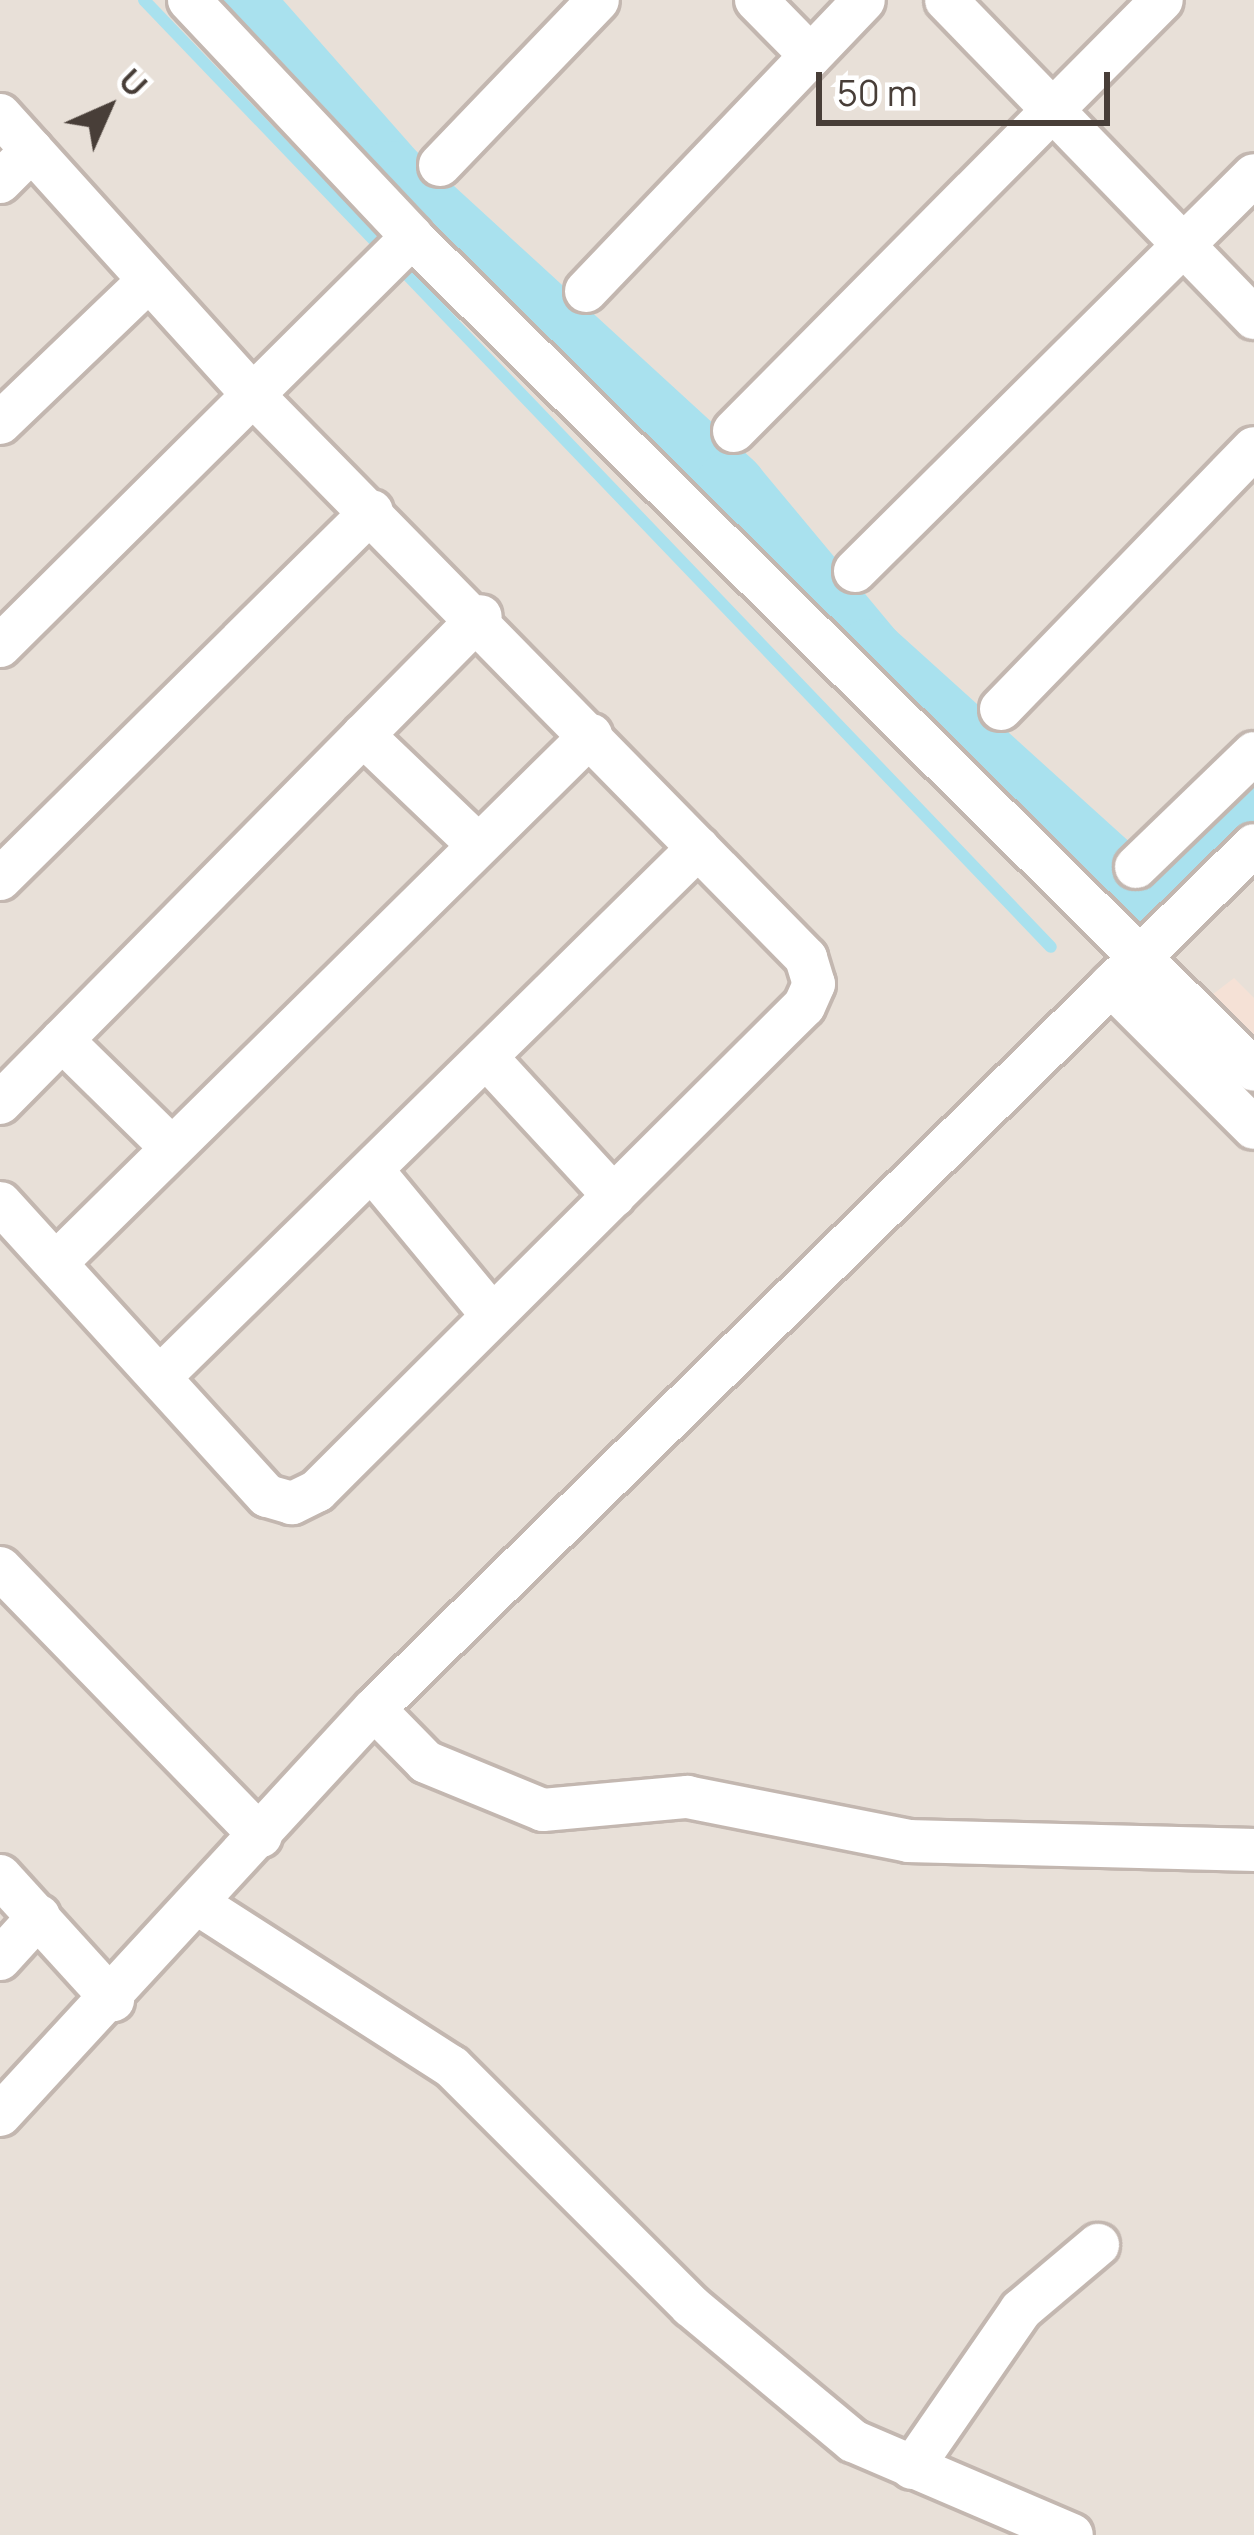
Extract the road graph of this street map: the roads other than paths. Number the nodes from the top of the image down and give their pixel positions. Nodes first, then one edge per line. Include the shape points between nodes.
1 (189, 0) edge
2 (598, 0) edge
3 (756, 0) edge
4 (864, 0) edge
5 (946, 0) edge
6 (1162, 0) edge
7 (811, 56) junction
8 (1054, 114) junction
9 (0, 116) edge
10 (32, 149) junction
11 (440, 165) dead end
12 (1254, 175) edge
13 (0, 182) edge
14 (1187, 246) junction
15 (396, 254) junction
16 (148, 281) junction
17 (586, 291) dead end
18 (1254, 318) edge
19 (254, 396) junction
20 (0, 423) edge
21 (734, 431) dead end
22 (1254, 448) edge
23 (372, 511) junction
24 (856, 571) dead end
25 (481, 616) junction
26 (0, 646) edge
27 (1001, 709) dead end
28 (363, 735) junction
29 (591, 735) junction
30 (1254, 753) edge
31 (1254, 844) edge
32 (478, 845) junction
33 (698, 848) junction
34 (1136, 867) dead end
35 (0, 879) edge
36 (1142, 954) junction
37 (1112, 985) junction
38 (62, 1040) junction
39 (486, 1057) junction
40 (1254, 1070) edge
41 (0, 1103) edge
42 (1254, 1128) edge
43 (172, 1148) junction
44 (372, 1170) junction
45 (614, 1196) junction
46 (0, 1203) edge
47 (58, 1261) junction
48 (491, 1314) junction
49 (162, 1375) junction
50 (0, 1568) edge
51 (374, 1709) junction
52 (262, 1836) junction
53 (1254, 1850) edge
54 (0, 1876) edge
55 (198, 1904) junction
56 (39, 1916) junction
57 (0, 1959) edge
58 (113, 2000) junction
59 (0, 2116) edge
60 (1099, 2245) dead end
61 (912, 2468) junction
62 (1072, 2535) edge

1 - 15 street
2 - 11 street
3 - 7 street
4 - 7 street
5 - 8 street
6 - 8 street
7 - 17 street
8 - 14 street
8 - 21 street
9 - 10 street
10 - 13 street
10 - 16 street
12 - 14 street
14 - 18 street
14 - 24 street
15 - 19 street
15 - 36 street
16 - 19 street
16 - 20 street
19 - 23 street
19 - 26 street
22 - 27 street
23 - 25 street
23 - 35 street
25 - 28 street
25 - 29 street
28 - 32 street
28 - 38 street
29 - 32 street
29 - 33 street
30 - 34 street
31 - 36 street
32 - 43 street
33 - 39 street
33 - 45 street via 806,958 814,984
36 - 37 street
36 - 40 street
37 - 42 street
37 - 51 street
38 - 41 street
38 - 43 street
39 - 44 street
39 - 45 street
43 - 47 street
44 - 48 street
44 - 49 street
45 - 48 street
46 - 47 street
47 - 49 street
48 - 49 street via 317,1491 292,1503 267,1496
50 - 52 street
51 - 52 street
51 - 53 street via 426,1762 543,1810 687,1797 909,1841
52 - 55 street
54 - 56 street
55 - 58 street
55 - 61 street via 452,2067 691,2306 853,2441
56 - 57 street
56 - 58 street
58 - 59 street
60 - 61 street via 1021,2310
61 - 62 street

